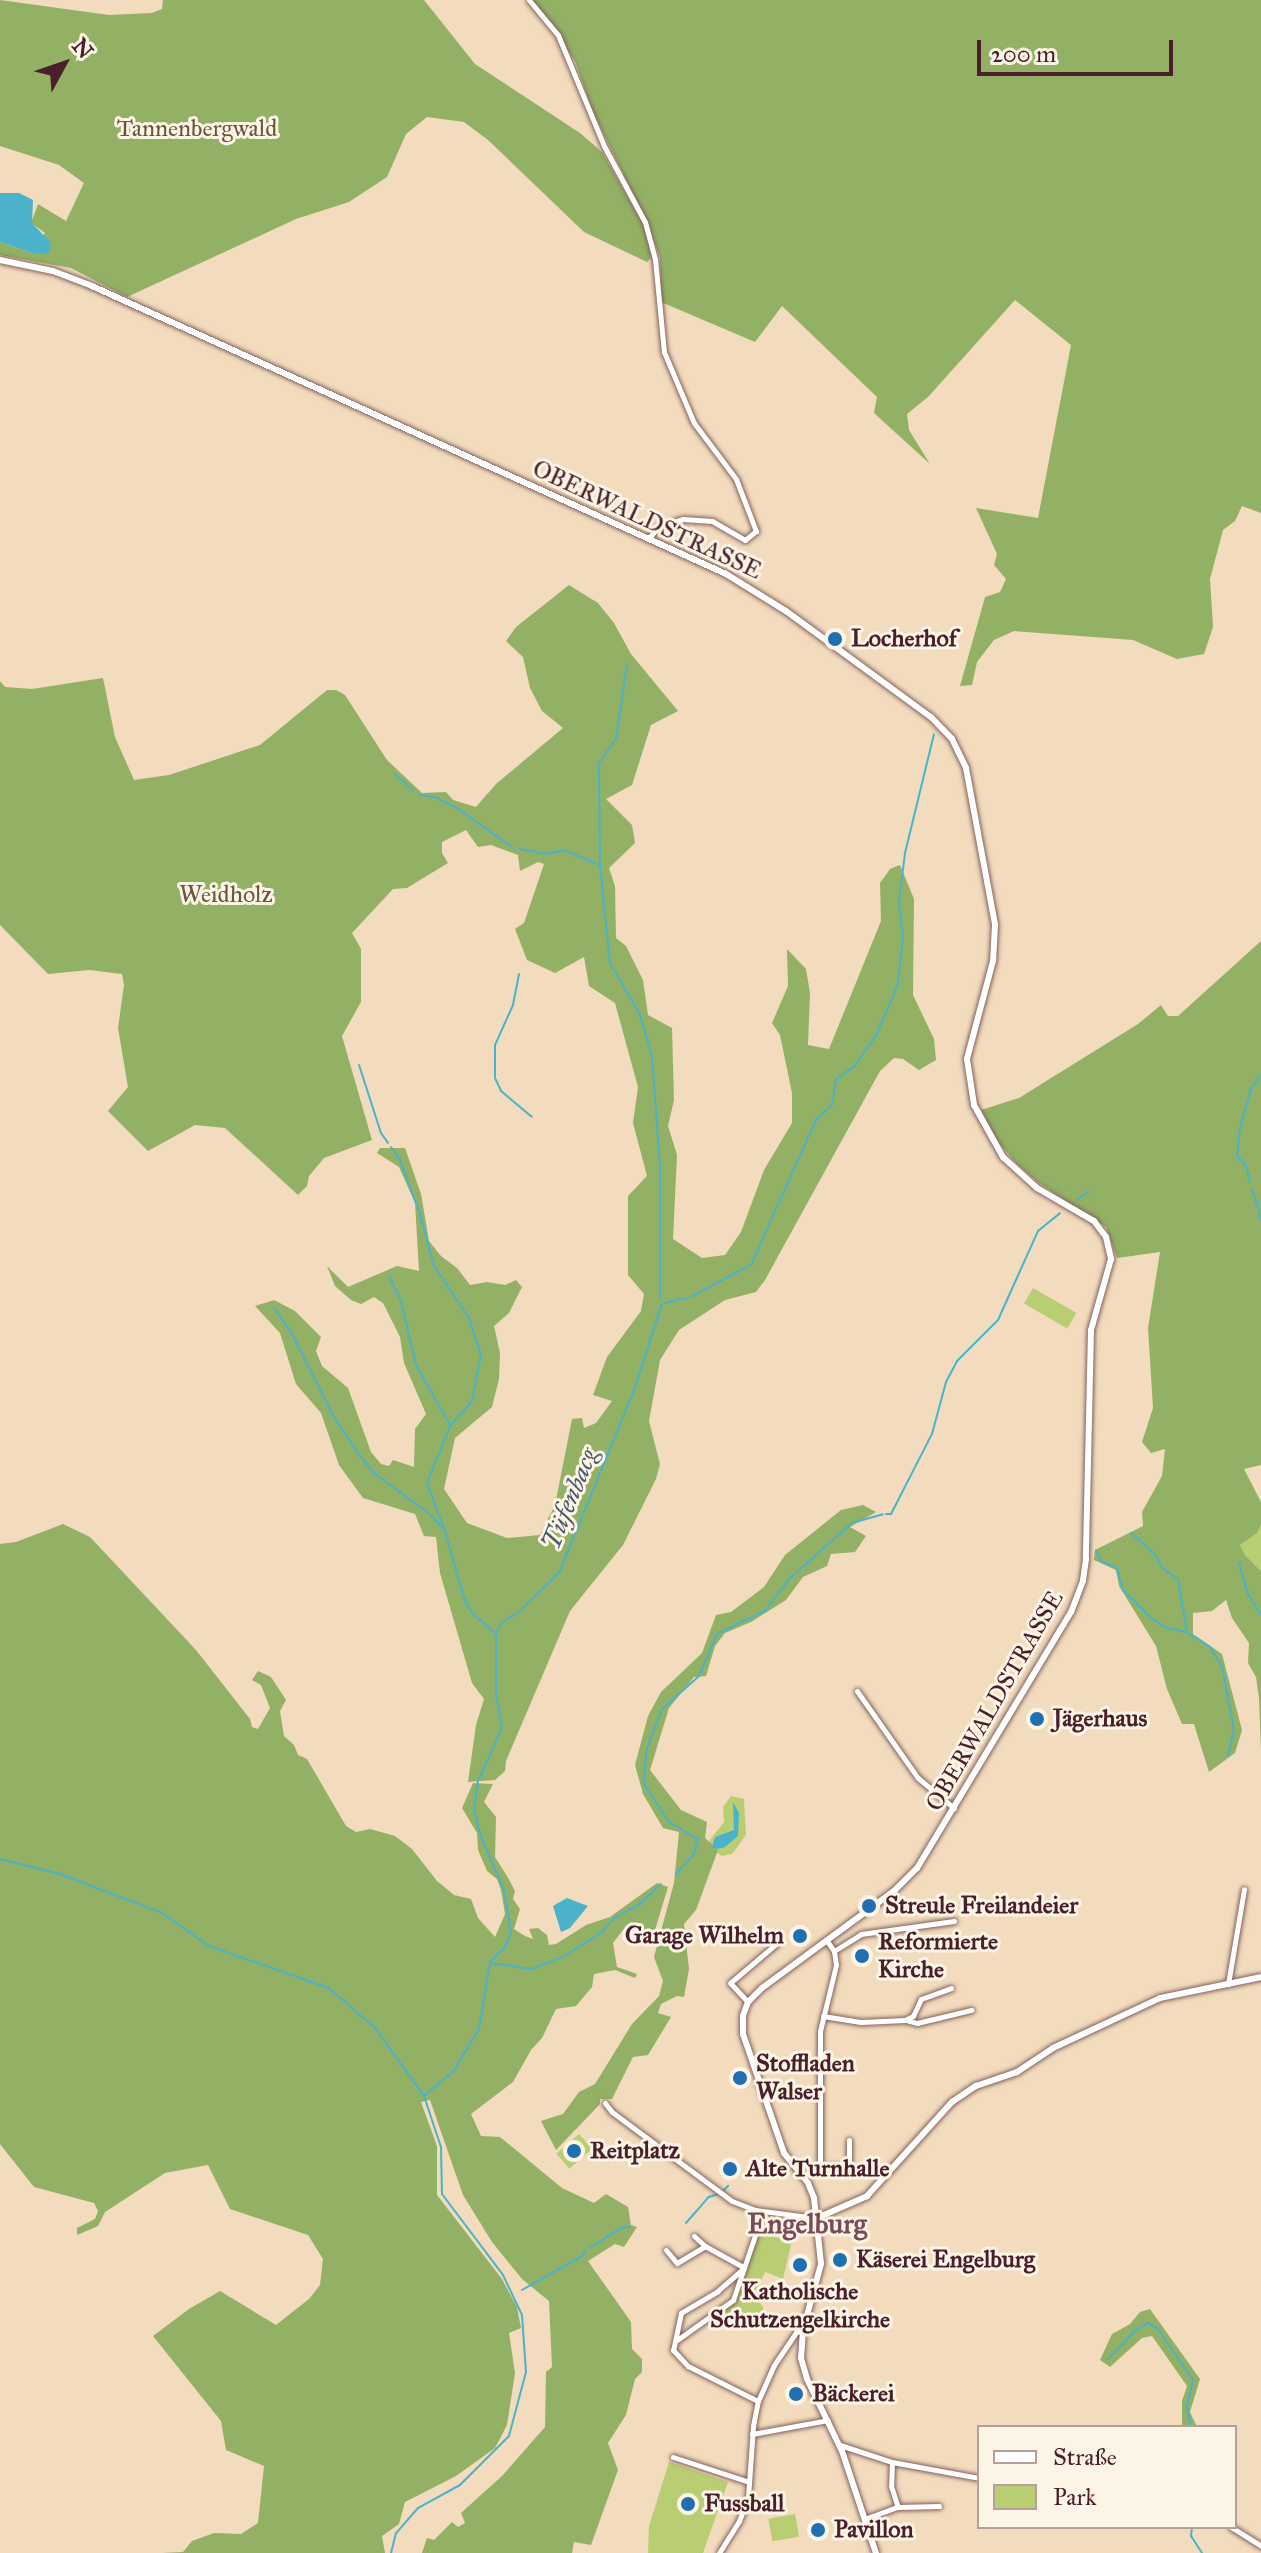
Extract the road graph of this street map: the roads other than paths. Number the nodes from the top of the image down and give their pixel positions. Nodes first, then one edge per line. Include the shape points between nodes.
1 (529, 0) edge
2 (0, 260) edge
3 (649, 538) junction
4 (857, 1691) dead end
5 (954, 1808) junction
6 (1244, 1889) dead end
7 (954, 1921) dead end
8 (827, 1941) junction
9 (777, 1943) dead end
10 (834, 1951) junction
11 (1261, 1977) edge
12 (1228, 1984) junction
13 (951, 1988) dead end
14 (748, 2002) junction
15 (971, 2010) dead end
16 (823, 2016) junction
17 (905, 2020) junction
18 (605, 2103) dead end
19 (849, 2140) dead end
20 (763, 2212) junction
21 (817, 2218) junction
22 (694, 2236) dead end
23 (705, 2246) junction
24 (666, 2250) dead end
25 (744, 2268) junction
26 (803, 2330) junction
27 (676, 2341) junction
28 (758, 2401) junction
29 (828, 2420) junction
30 (752, 2434) junction
31 (840, 2445) junction
32 (673, 2457) dead end
33 (892, 2462) junction
34 (977, 2478) edge
35 (749, 2482) junction
36 (939, 2506) dead end
37 (898, 2507) junction
38 (867, 2518) junction
39 (1234, 2529) edge
40 (1261, 2546) edge
41 (719, 2553) edge
42 (876, 2553) edge

1 - 3 street via 558,35 604,146 645,222 655,259 664,352 694,423 736,479 756,531 745,540 712,521 683,519 658,527
2 - 3 street, OBERWALDSTRASSE via 92,286
3 - 5 street, OBERWALDSTRASSE via 770,599 931,717 952,739 966,768 995,925 993,961 967,1059 974,1105 988,1137 1013,1168 1050,1197 1094,1221 1109,1246 1110,1270 1089,1352 1083,1581 1071,1612
4 - 5 street via 918,1778
5 - 8 street, OBERWALDSTRASSE via 925,1857 894,1891
6 - 12 street
7 - 10 street via 861,1934
8 - 10 street
8 - 14 street, OBERWALDSTRASSE
9 - 14 street via 731,1980 732,1989
10 - 16 street via 836,1965
11 - 12 street
12 - 21 street via 1135,2008 1017,2072 970,2090 947,2108 872,2192
13 - 17 street via 921,1999
14 - 21 street via 742,2023 747,2045 786,2157 812,2190
15 - 17 street via 917,2023
16 - 17 street via 861,2022
16 - 19 street via 820,2167 849,2166
18 - 20 street via 732,2201
20 - 21 street
20 - 25 street
21 - 26 street via 821,2264
22 - 23 street
23 - 24 street via 677,2263
23 - 25 street
25 - 27 street via 730,2304
25 - 27 street via 681,2313
26 - 28 street via 796,2332 774,2365
26 - 29 street via 803,2366
27 - 28 street via 674,2354 684,2364
28 - 30 street
29 - 30 street
29 - 31 street
30 - 35 street
31 - 33 street
31 - 38 street
32 - 35 street
33 - 34 street
33 - 37 street via 891,2486
35 - 41 street via 746,2506
36 - 37 street
37 - 38 street
38 - 42 street
39 - 40 street

